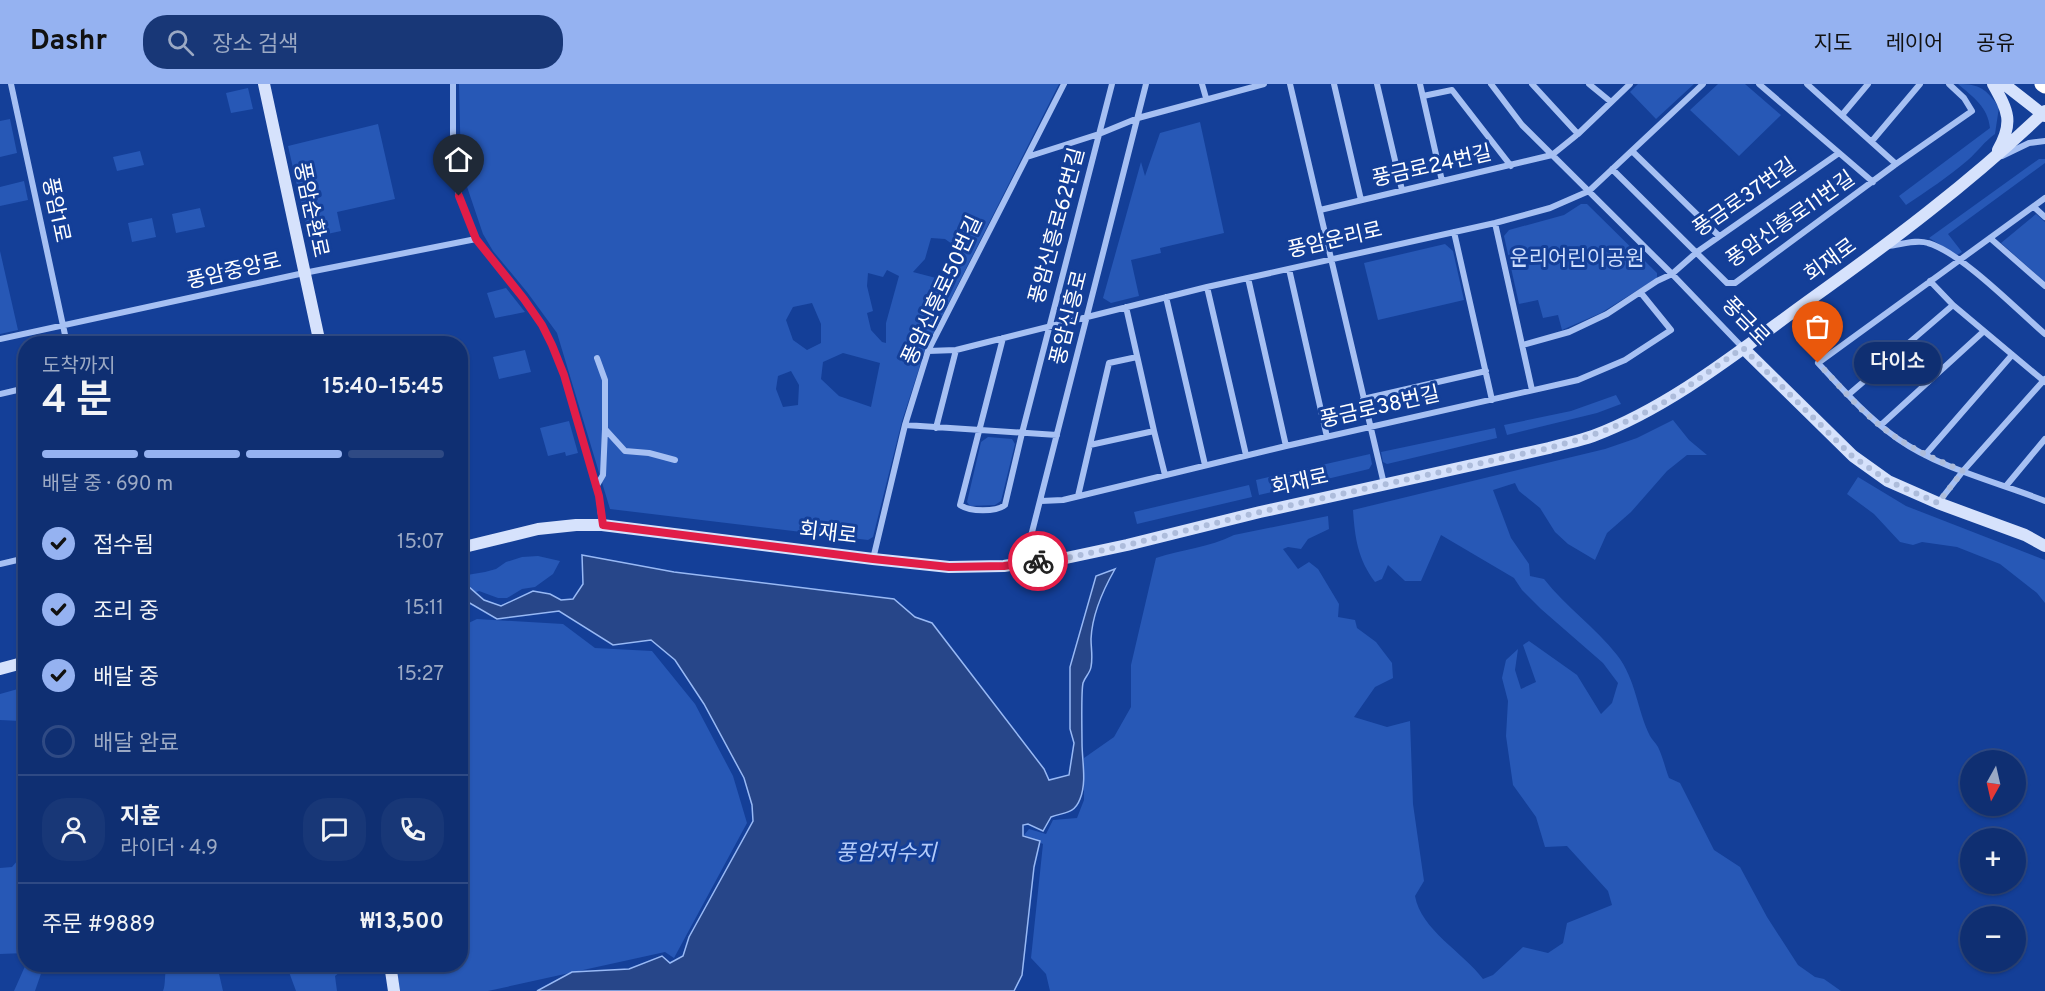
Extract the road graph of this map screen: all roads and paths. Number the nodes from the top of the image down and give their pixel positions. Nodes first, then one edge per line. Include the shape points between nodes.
1 (11, 84) edge
2 (264, 84) edge
3 (453, 84) edge
4 (1064, 84) edge
5 (1112, 84) edge
6 (1146, 84) edge
7 (1203, 84) edge
8 (1264, 84) edge
9 (1290, 84) edge
10 (1334, 84) edge
11 (1377, 84) edge
12 (1420, 84) edge
13 (1491, 84) edge
14 (1532, 84) edge
15 (1589, 84) edge
16 (1630, 84) edge
17 (1703, 84) edge
18 (1759, 84) edge
19 (1868, 84) edge
20 (1920, 84) edge
21 (1949, 84) edge
22 (1993, 84) edge
23 (2004, 84) edge
24 (1811, 85) edge
25 (1246, 86) edge
26 (1423, 96) junction
27 (1206, 98) junction
28 (1611, 102) junction
29 (2044, 114) edge
30 (1842, 115) junction
31 (1138, 118) junction
32 (1099, 134) junction
33 (1578, 134) junction
34 (1872, 141) junction
35 (2045, 141) edge
36 (1632, 151) junction
37 (1839, 153) junction
38 (1552, 155) junction
39 (1026, 157) junction
40 (1991, 162) junction
41 (1896, 164) junction
42 (1511, 166) junction
43 (1612, 169) junction
44 (1442, 181) junction
45 (1874, 182) junction
46 (1402, 190) junction
47 (1588, 191) junction
48 (2045, 198) edge
49 (1361, 200) junction
50 (2034, 207) junction
51 (1320, 210) junction
52 (2045, 217) edge
53 (1495, 223) junction
54 (1454, 231) junction
55 (1719, 236) junction
56 (1990, 238) junction
57 (476, 239) junction
58 (1883, 247) junction
59 (1697, 252) junction
60 (1331, 259) junction
61 (1959, 260) junction
62 (1288, 269) junction
63 (304, 273) junction
64 (1672, 274) junction
65 (1248, 278) junction
66 (1930, 281) junction
67 (2045, 286) edge
68 (1207, 287) junction
69 (1641, 293) junction
70 (1166, 297) junction
71 (1953, 305) junction
72 (1126, 307) junction
73 (1086, 317) junction
74 (63, 326) junction
75 (1049, 326) junction
76 (1984, 331) junction
77 (2045, 334) edge
78 (65, 336) edge
79 (318, 336) edge
80 (1003, 338) junction
81 (0, 339) edge
82 (1523, 345) junction
83 (1743, 348) junction
84 (956, 350) junction
85 (928, 351) junction
86 (2012, 355) junction
87 (1137, 357) junction
88 (597, 358) dead end
89 (1486, 371) junction
90 (2044, 381) edge
91 (18, 390) edge
92 (1532, 390) junction
93 (0, 394) edge
94 (1848, 395) junction
95 (1363, 399) junction
96 (1492, 400) junction
97 (905, 425) junction
98 (1881, 425) junction
99 (1369, 427) junction
100 (936, 428) junction
101 (605, 429) junction
102 (979, 431) junction
103 (1154, 431) junction
104 (1022, 433) junction
105 (1057, 435) junction
106 (1327, 437) junction
107 (2045, 439) edge
108 (1090, 445) junction
109 (1286, 446) junction
110 (1246, 455) junction
111 (1925, 455) junction
112 (675, 460) dead end
113 (1205, 465) junction
114 (1963, 471) junction
115 (1165, 476) junction
116 (1384, 485) junction
117 (2006, 486) junction
118 (596, 487) junction
119 (1078, 496) junction
120 (1041, 501) junction
121 (2045, 501) edge
122 (1938, 503) junction
123 (603, 525) junction
124 (468, 546) edge
125 (2045, 546) edge
126 (873, 559) junction
127 (18, 560) edge
128 (1035, 561) junction
129 (0, 564) edge
130 (18, 664) edge
131 (0, 669) edge
132 (391, 972) edge
133 (394, 991) edge

1 - 74 street, 풍암1로
2 - 63 main road, 풍암순환로
3 - 57 street via 456,179
4 - 39 street, 풍암신흥로50번길
5 - 32 street
6 - 31 street, 풍암신흥로
7 - 27 street
8 - 25 street, 풍암신흥로62번길
9 - 51 street
10 - 49 street
11 - 46 street
12 - 26 street
13 - 38 street, 풍금로 via 1522,125
14 - 33 street
15 - 28 street
16 - 28 street
17 - 36 street, 풍암운리로
18 - 37 street, 풍암신흥로11번길
19 - 30 street
20 - 34 street
21 - 41 street via 1972,111
22 - 40 main road via 2008,118 2006,137
23 - 29 main road
24 - 30 street
25 - 27 street, 풍암신흥로62번길
26 - 42 street via 1452,90
26 - 44 street
27 - 31 street, 풍암신흥로62번길
28 - 33 street
29 - 40 main road, 회재로
30 - 34 street
31 - 32 street, 풍암신흥로62번길
31 - 73 street, 풍암신흥로
32 - 39 street, 풍암신흥로62번길
32 - 75 street, 풍암신흥로62번길
33 - 38 street
34 - 41 street
35 - 40 street via 2029,143
36 - 43 street, 풍암운리로
36 - 55 street
37 - 45 street, 풍암신흥로11번길
37 - 55 street, 풍금로37번길
38 - 42 street, 풍금로24번길
38 - 47 street, 풍금로
39 - 85 street, 풍암신흥로50번길
40 - 58 main road, 회재로
41 - 45 street
42 - 44 street, 풍금로24번길
43 - 47 street, 풍암운리로
43 - 59 street, 풍암신흥로11번길
44 - 46 street, 풍금로24번길
45 - 59 street, 풍암신흥로11번길 via 1736,283 1727,283
46 - 49 street, 풍금로24번길
47 - 53 street, 풍암운리로 via 1550,208
47 - 64 street, 풍금로
48 - 50 street
49 - 51 street, 풍금로24번길
50 - 52 street
50 - 56 street
51 - 60 street
53 - 54 street, 풍암운리로
53 - 82 street
54 - 60 street, 풍암운리로
54 - 89 street
55 - 59 street, 풍금로37번길
56 - 61 street
56 - 67 street
57 - 63 street, 풍암중앙로
57 - 118 street via 524,299 552,345
58 - 61 street via 1929,243
58 - 83 main road, 회재로
59 - 64 street, 풍금로37번길
60 - 62 street, 풍암운리로
60 - 95 street
61 - 66 street
61 - 77 street
62 - 65 street, 풍암운리로
62 - 106 street
63 - 74 street, 풍암중앙로
63 - 79 main road, 풍암순환로
64 - 69 street
64 - 83 street, 풍금로
65 - 68 street, 풍암운리로
65 - 109 street
66 - 71 street
66 - 94 street via 1818,363
68 - 70 street, 풍암운리로
68 - 110 street
69 - 82 street via 1569,332
69 - 92 street, 풍금로38번길 via 1671,330 1625,360 1578,380
70 - 72 street, 풍암운리로
70 - 113 street
71 - 76 street
71 - 94 street
72 - 73 street, 풍암운리로
72 - 87 street
73 - 75 street, 풍암운리로
73 - 105 street, 풍암신흥로
74 - 78 street, 풍암1로
74 - 81 street, 풍암중앙로
75 - 80 street, 풍암운리로
75 - 104 street, 풍암신흥로62번길
76 - 86 street
76 - 98 street
80 - 84 street, 풍암운리로
80 - 102 street
82 - 92 street
83 - 116 main road, 회재로 via 1666,401 1591,436
83 - 122 main road, 풍금로 via 1852,456 1888,481
84 - 85 street, 풍암운리로
84 - 100 street
85 - 97 street, 풍암신흥로50번길
86 - 90 street
86 - 111 street
87 - 103 street
87 - 108 street via 1109,363
88 - 101 street via 605,380
89 - 95 street
89 - 96 street
90 - 114 street
91 - 93 street
92 - 96 street, 풍금로38번길
94 - 98 street
95 - 99 street
96 - 99 street, 풍금로38번길
97 - 100 street
97 - 126 street, 풍암신흥로50번길
98 - 111 street
99 - 106 street, 풍금로38번길
99 - 116 street
100 - 102 street
101 - 112 street via 625,451
101 - 118 street via 603,475
102 - 104 street
102 - 104 street, 풍암신흥로62번길 via 960,505 966,509 1000,509 1005,505
103 - 108 street
103 - 115 street
104 - 105 street
105 - 120 street, 풍암신흥로
106 - 109 street, 풍금로38번길
107 - 117 street
108 - 119 street
109 - 110 street, 풍금로38번길
110 - 113 street, 풍금로38번길
111 - 114 street
113 - 115 street, 풍금로38번길
114 - 117 street
114 - 122 street
115 - 119 street, 풍금로38번길
116 - 128 main road, 회재로 via 1052,561
117 - 121 street
118 - 123 street
119 - 120 street, 풍금로38번길
120 - 128 street, 풍암신흥로 via 1031,536
122 - 125 main road, 풍금로
123 - 124 main road, 회재로 via 538,529
123 - 126 main road, 회재로
126 - 128 main road, 회재로 via 965,567
127 - 129 street
130 - 131 main road
132 - 133 main road

